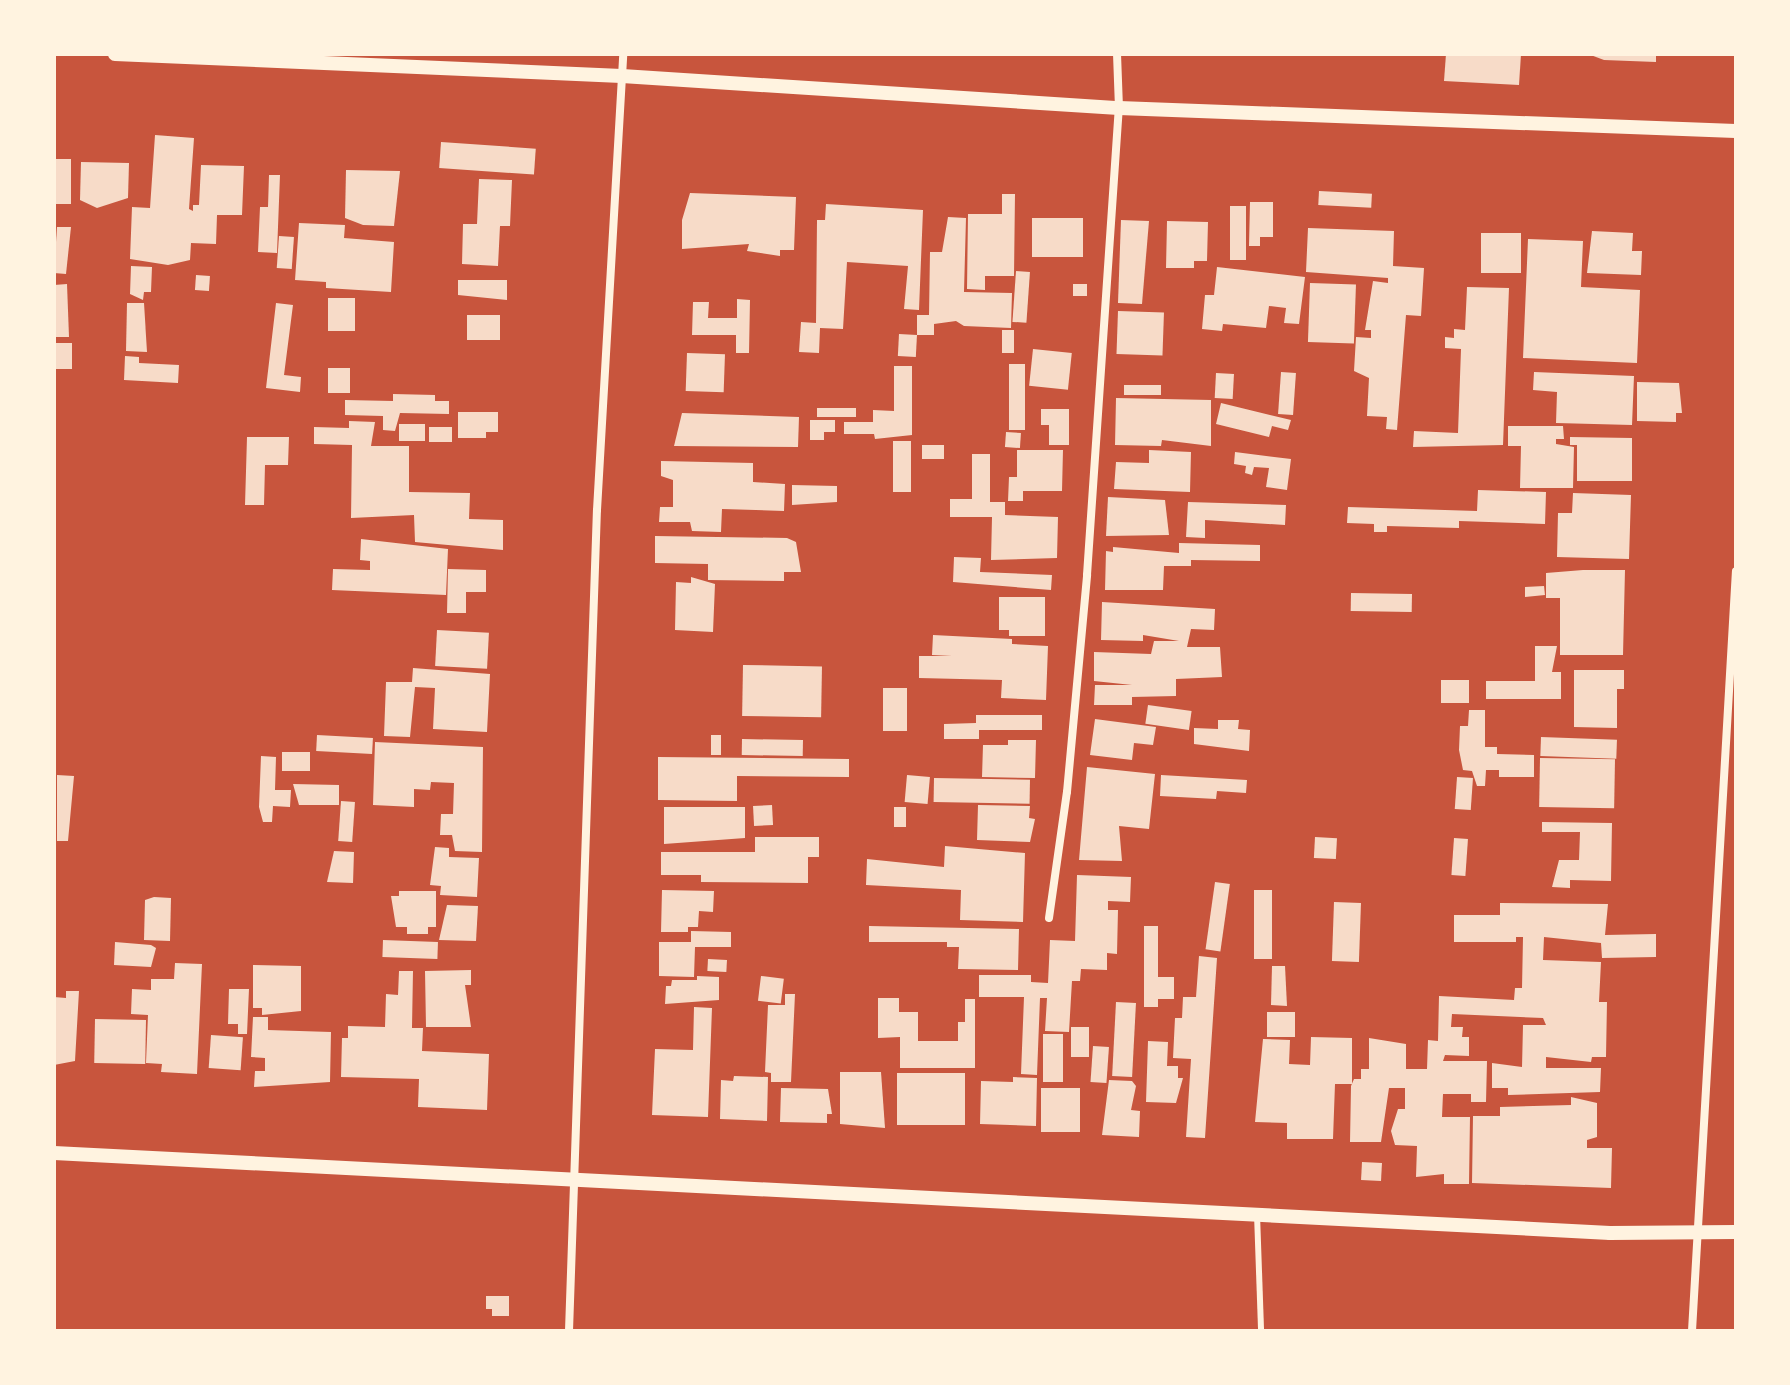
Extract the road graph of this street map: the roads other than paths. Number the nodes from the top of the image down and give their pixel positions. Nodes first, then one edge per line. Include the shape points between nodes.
1 (115, 54) edge
2 (623, 54) edge
3 (1117, 54) edge
4 (622, 76) junction
5 (1119, 108) junction
6 (1736, 131) edge
7 (1736, 571) edge
8 (1049, 918) dead end
9 (54, 1153) edge
10 (576, 1179) junction
11 (1257, 1214) junction
12 (1698, 1231) junction
13 (1736, 1232) edge
14 (569, 1331) edge
15 (1261, 1331) edge
16 (1692, 1331) edge

1 - 4 street
2 - 4 street
3 - 5 street
4 - 5 street
4 - 10 street via 597,510
5 - 6 street
5 - 8 street via 1087,575 1067,792
7 - 12 street
9 - 10 street
10 - 11 street
10 - 14 street
11 - 12 street via 1610,1233
11 - 15 lane
12 - 13 street
12 - 16 street

